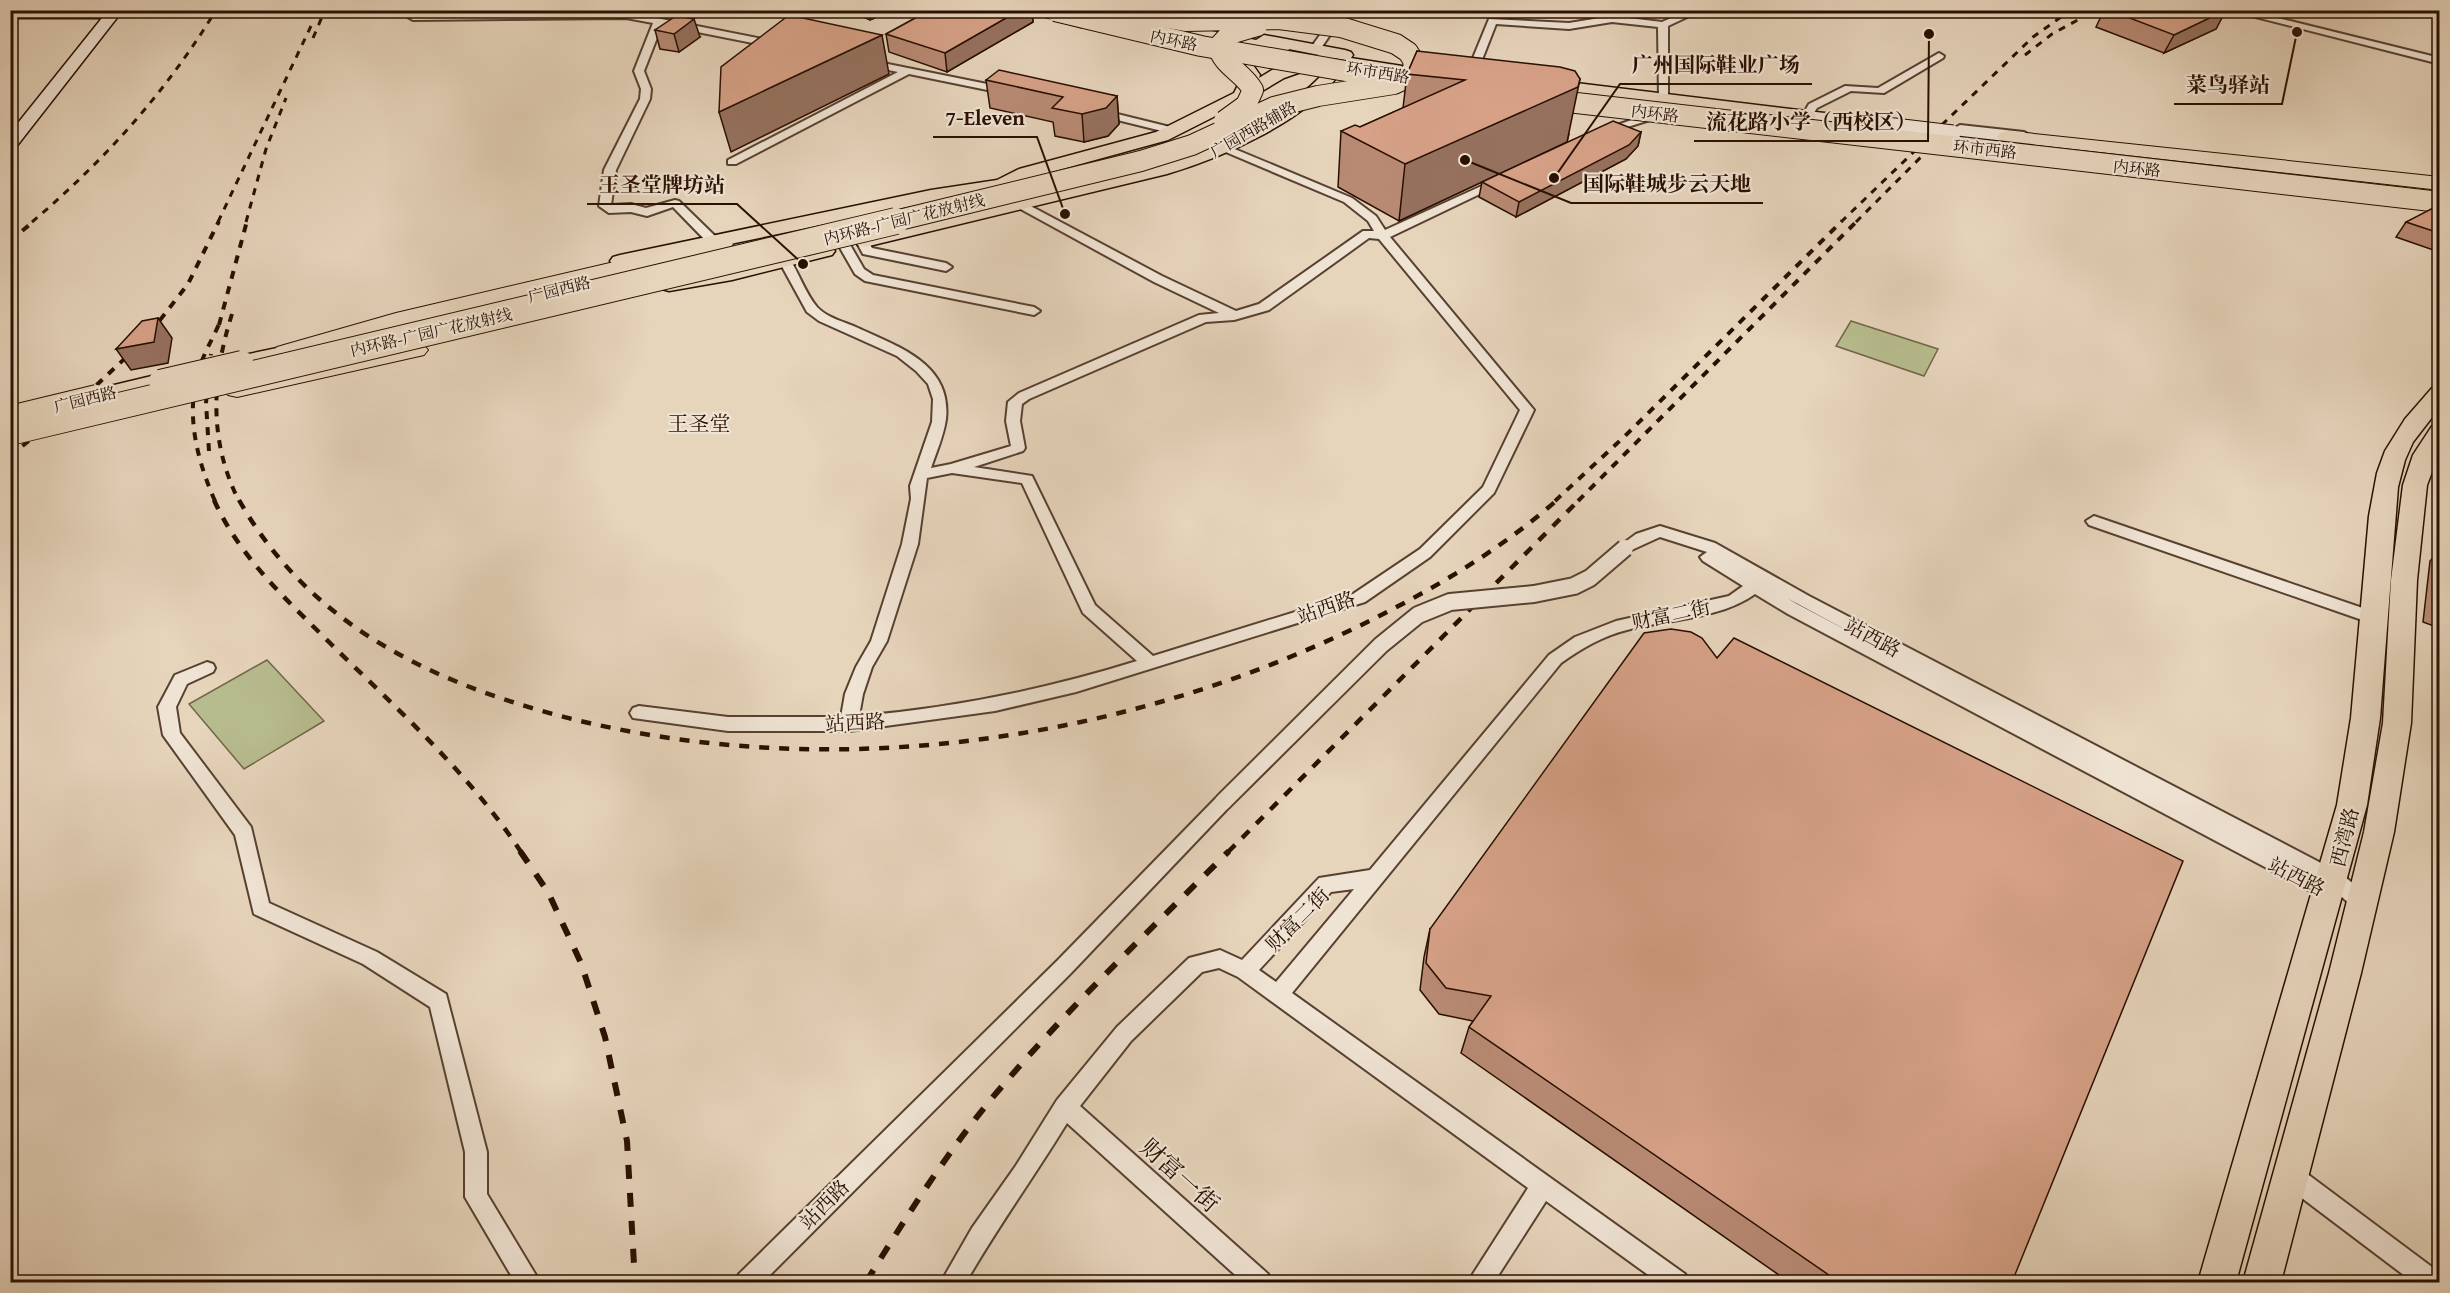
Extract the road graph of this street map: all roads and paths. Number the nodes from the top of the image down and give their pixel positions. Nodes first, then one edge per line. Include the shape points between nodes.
1 (637, 10) edge
2 (1039, 10) edge
3 (1054, 10) edge
4 (1070, 10) edge
5 (1343, 10) edge
6 (1698, 10) edge
7 (2232, 10) edge
8 (115, 12) edge
9 (1107, 13) edge
10 (10, 14) edge
11 (626, 15) junction
12 (413, 17) dead end
13 (1669, 20) junction
14 (659, 21) junction
15 (784, 46) edge
16 (1316, 54) junction
17 (1939, 56) dead end
18 (853, 60) edge
19 (2439, 61) edge
20 (908, 71) junction
21 (1463, 84) junction
22 (1520, 90) junction
23 (1014, 93) edge
24 (1241, 96) junction
25 (1664, 99) junction
26 (1589, 108) junction
27 (1088, 109) edge
28 (1288, 111) junction
29 (1649, 117) junction
30 (1705, 119) junction
31 (1800, 122) junction
32 (1174, 131) junction
33 (1605, 131) junction
34 (1881, 132) junction
35 (2007, 137) joint
36 (1592, 139) edge
37 (1840, 139) junction
38 (1955, 140) junction
39 (10, 144) edge
40 (1225, 148) junction
41 (732, 162) dead end
42 (1508, 178) edge
43 (1002, 185) junction
44 (2439, 186) edge
45 (2375, 189) junction
46 (2439, 200) edge
47 (938, 201) junction
48 (1019, 204) junction
49 (983, 207) junction
50 (2439, 207) edge
51 (1383, 236) junction
52 (852, 240) junction
53 (710, 247) junction
54 (786, 254) junction
55 (946, 267) dead end
56 (620, 291) junction
57 (1034, 311) dead end
58 (1233, 315) junction
59 (286, 352) junction
60 (227, 391) junction
61 (2439, 393) edge
62 (10, 417) edge
63 (10, 424) edge
64 (2439, 431) edge
65 (10, 432) edge
66 (10, 443) edge
67 (951, 469) junction
68 (923, 474) junction
69 (2094, 521) dead end
70 (1760, 583) junction
71 (2374, 618) junction
72 (1151, 663) junction
73 (207, 668) dead end
74 (639, 713) dead end
75 (849, 724) junction
76 (1376, 878) junction
77 (2331, 886) junction
78 (2363, 903) junction
79 (1245, 971) junction
80 (1278, 995) junction
81 (1065, 1107) junction
82 (2290, 1175) junction
83 (1542, 1186) junction
84 (528, 1282) edge
85 (747, 1282) edge
86 (953, 1282) edge
87 (1260, 1282) edge
88 (1481, 1282) edge
89 (1677, 1282) edge
90 (2217, 1282) edge
91 (2262, 1282) edge
92 (2432, 1282) edge

1 - 11 street
2 - 9 main road
3 - 16 highway, 内环路, bridge via 1174,40
4 - 9 main road, 环市西路
5 - 16 street
6 - 13 street
7 - 19 street
8 - 10 main road
8 - 39 main road
9 - 16 main road, 环市西路
9 - 16 highway, bridge via 1170,34
9 - 21 highway, 内环路, bridge
9 - 24 main road via 1243,66 1252,75
9 - 52 highway, 内环路-广园广花放射线, bridge via 1185,21 1279,19 1341,27 1396,44 1408,52 1414,68 1407,78 1394,84 1292,102 1158,156 957,205
11 - 12 street
11 - 14 street
13 - 21 street via 1612,19 1569,26 1492,21
13 - 25 street
14 - 15 street
14 - 53 street via 639,70 646,89 645,99 610,170 605,206 647,212 675,203
16 - 21 highway, 内环路, bridge
16 - 21 main road, 环市西路
16 - 21 highway, 内环路, bridge via 1365,38 1432,65
16 - 24 main road, 广园西路辅路
16 - 28 main road, 广园西路辅路 via 1333,71
16 - 47 highway, 内环路-广园广花放射线, bridge via 1265,25 1243,29 1225,38 1218,52 1247,79 1252,95 1242,110 1214,127 1147,152
17 - 31 street via 1880,91 1849,88 1813,106
18 - 20 street
20 - 23 street
20 - 41 street
21 - 28 main road via 1348,85
21 - 52 highway, bridge via 1320,90 1288,101 1226,138 1158,163
22 - 25 main road
22 - 26 main road
22 - 30 highway, 内环路, bridge
22 - 34 main road, 环市西路
22 - 44 highway, 内环路, bridge
24 - 32 main road, 广园西路辅路
25 - 31 main road
26 - 29 main road
26 - 30 main road, 环市西路
26 - 33 street via 1604,124
27 - 32 street
28 - 40 main road, 广园西路辅路
29 - 30 main road
29 - 33 street
30 - 31 main road, 环市西路
30 - 34 street via 1735,129
30 - 37 main road
30 - 46 highway, 内环路, bridge
31 - 34 main road, 环市西路
31 - 34 street
31 - 37 main road
32 - 43 main road, 广园西路辅路 via 1026,173
33 - 36 street
34 - 37 main road
34 - 38 main road, 环市西路, bridge
34 - 38 street
34 - 38 main road, bridge via 1916,132
35 - 38 main road
35 - 44 highway
38 - 44 street
38 - 45 main road, 环市西路
38 - 45 main road
38 - 45 main road, 环市西路 via 2122,168
40 - 48 main road, 广园西路辅路 via 1160,171
40 - 51 street, 站西路 via 1348,200 1372,219
42 - 51 street
43 - 53 main road, 广园西路
43 - 53 main road via 756,232
44 - 45 main road, 环市西路
45 - 46 main road, 环市西路
45 - 50 main road
47 - 59 highway via 693,249 450,306
47 - 63 highway, 内环路-广园广花放射线
48 - 49 main road, 广园西路辅路
48 - 58 street
49 - 52 main road
49 - 56 main road, 广园西路
51 - 58 street via 1367,234 1264,307
51 - 72 street, 站西路 via 1527,410 1489,490 1425,553 1359,598
52 - 54 highway, 内环路-广园广花放射线, bridge
52 - 55 street via 867,251
52 - 57 street via 859,271 869,278
53 - 59 main road, 广园西路
54 - 56 main road via 691,282
54 - 60 highway, bridge via 415,350
54 - 65 highway, 内环路-广园广花放射线, bridge
54 - 68 street via 812,309 902,352 934,383 940,399 939,422
56 - 60 main road, 广园西路 via 317,365
58 - 67 street via 1204,318 1024,396 1015,402 1014,410 1018,448
59 - 62 main road, 广园西路, bridge
60 - 66 main road, 广园西路
61 - 71 main road, 西湾路 via 2416,420 2393,460 2382,522
64 - 78 main road, 西湾路 via 2415,484 2404,580 2397,723 2385,803
67 - 68 street
67 - 72 street via 1027,479 1089,609
68 - 75 street via 917,486 910,544 879,641 854,694
69 - 71 street
70 - 76 street, 财富二街 via 1734,601 1622,625 1565,650
70 - 77 street, 站西路
70 - 85 street, 站西路, bridge via 1677,536 1652,532 1574,586 1450,602 1418,615 1381,645 1223,802 1064,967
71 - 77 main road, 西湾路 via 2359,772
72 - 75 street, 站西路 via 1076,686 994,704
73 - 84 street via 181,680 167,707 172,735 244,832 261,908 370,958 440,1001 476,1152 476,1197
74 - 75 street, 站西路 via 728,724
76 - 79 street, 财富二街 via 1326,884
76 - 80 street
77 - 78 street, 站西路
77 - 90 main road, 西湾路
78 - 82 main road, 西湾路
79 - 80 street
79 - 81 street via 1220,959 1196,964 1124,1034
80 - 83 street
81 - 86 street
81 - 87 street, 财富一街
82 - 91 main road, 西湾路
82 - 92 street
83 - 88 street
83 - 89 street

